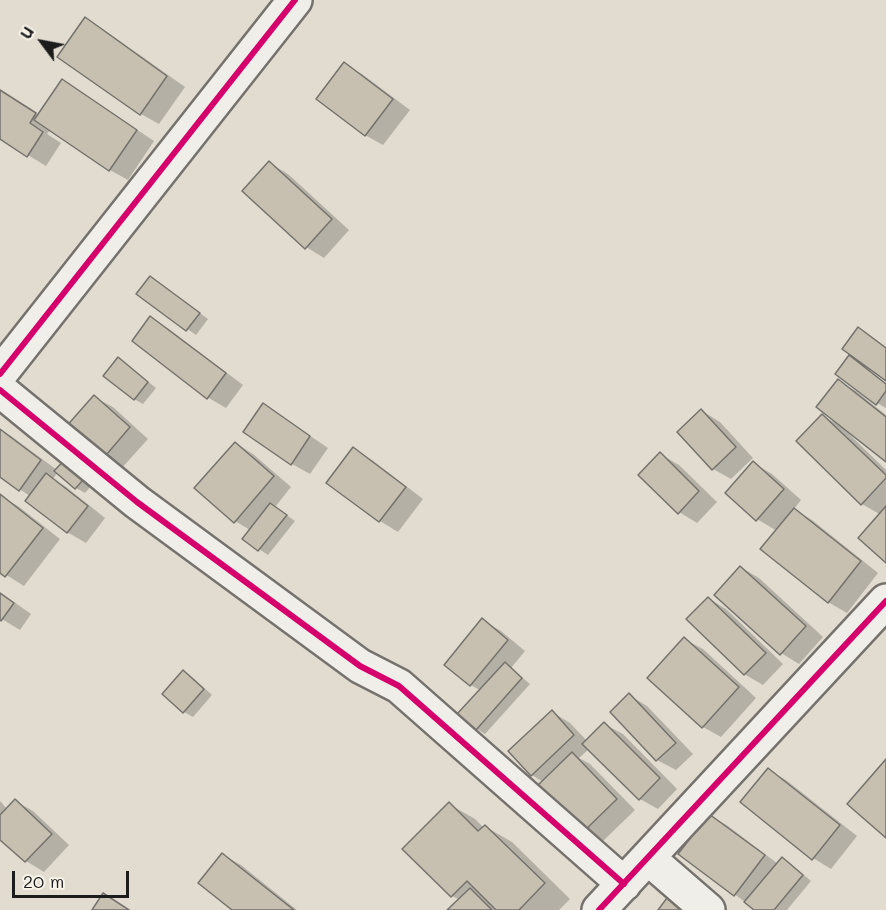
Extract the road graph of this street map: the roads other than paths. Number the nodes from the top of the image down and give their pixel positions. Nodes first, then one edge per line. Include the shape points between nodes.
1 (295, 0) edge
2 (0, 374) edge
3 (0, 390) edge
4 (886, 601) edge
5 (648, 858) junction
6 (624, 884) junction
7 (599, 910) edge
8 (708, 910) edge

1 - 2 street
3 - 6 street via 136,502 360,666 399,686
4 - 5 street
5 - 6 street
5 - 8 street
6 - 7 street

